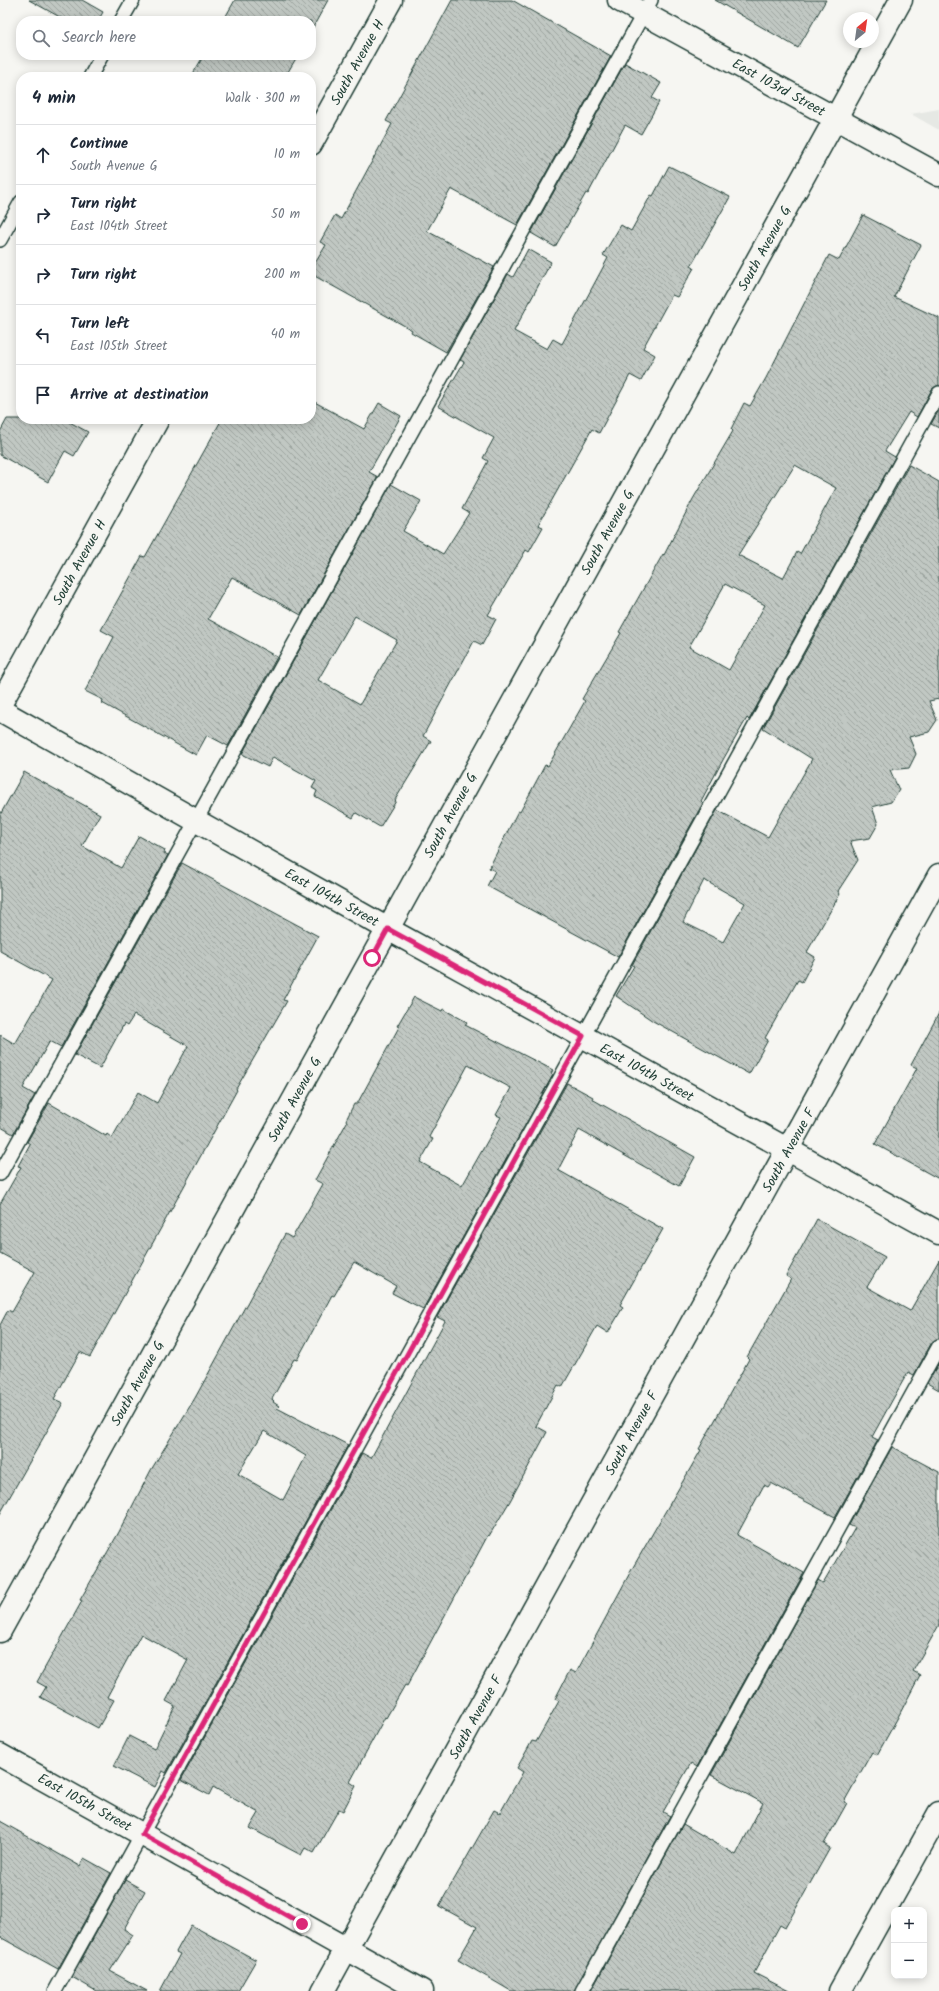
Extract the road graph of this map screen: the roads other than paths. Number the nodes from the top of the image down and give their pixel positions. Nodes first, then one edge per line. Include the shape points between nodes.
1 (133, 0) edge
2 (391, 0) edge
3 (619, 0) edge
4 (901, 0) edge
5 (647, 7) edge
6 (124, 16) edge
7 (99, 60) edge
8 (93, 72) edge
9 (835, 118) junction
10 (316, 135) edge
11 (939, 175) edge
12 (16, 211) edge
13 (0, 240) edge
14 (939, 393) edge
15 (155, 424) edge
16 (0, 705) edge
17 (0, 710) edge
18 (196, 821) junction
19 (939, 875) edge
20 (388, 929) junction
21 (583, 1036) junction
22 (788, 1150) junction
23 (0, 1174) edge
24 (939, 1233) edge
25 (939, 1346) edge
26 (0, 1631) edge
27 (0, 1755) edge
28 (939, 1813) edge
29 (142, 1834) junction
30 (346, 1949) junction
31 (55, 1991) edge
32 (323, 1991) edge
33 (422, 1991) edge
34 (582, 1991) edge
35 (840, 1991) edge

1 - 6 lane
2 - 10 street, South Avenue H
3 - 5 street, East 103rd Street
4 - 9 street, South Avenue G
5 - 9 street, East 103rd Street
5 - 18 lane
7 - 8 lane
9 - 11 street, East 103rd Street
9 - 20 street, South Avenue G
12 - 13 lane
14 - 21 lane
15 - 16 street, South Avenue H
17 - 18 street, East 104th Street
18 - 20 street, East 104th Street
18 - 23 lane
19 - 22 street, South Avenue F
20 - 21 street, East 104th Street
20 - 26 street, South Avenue G
21 - 22 street, East 104th Street
21 - 29 lane
22 - 24 street, East 104th Street
22 - 30 street, South Avenue F
25 - 34 lane
27 - 29 street, East 105th Street
28 - 35 street
29 - 30 street, East 105th Street
29 - 31 lane
30 - 32 street, South Avenue F
30 - 33 street, East 105th Street

